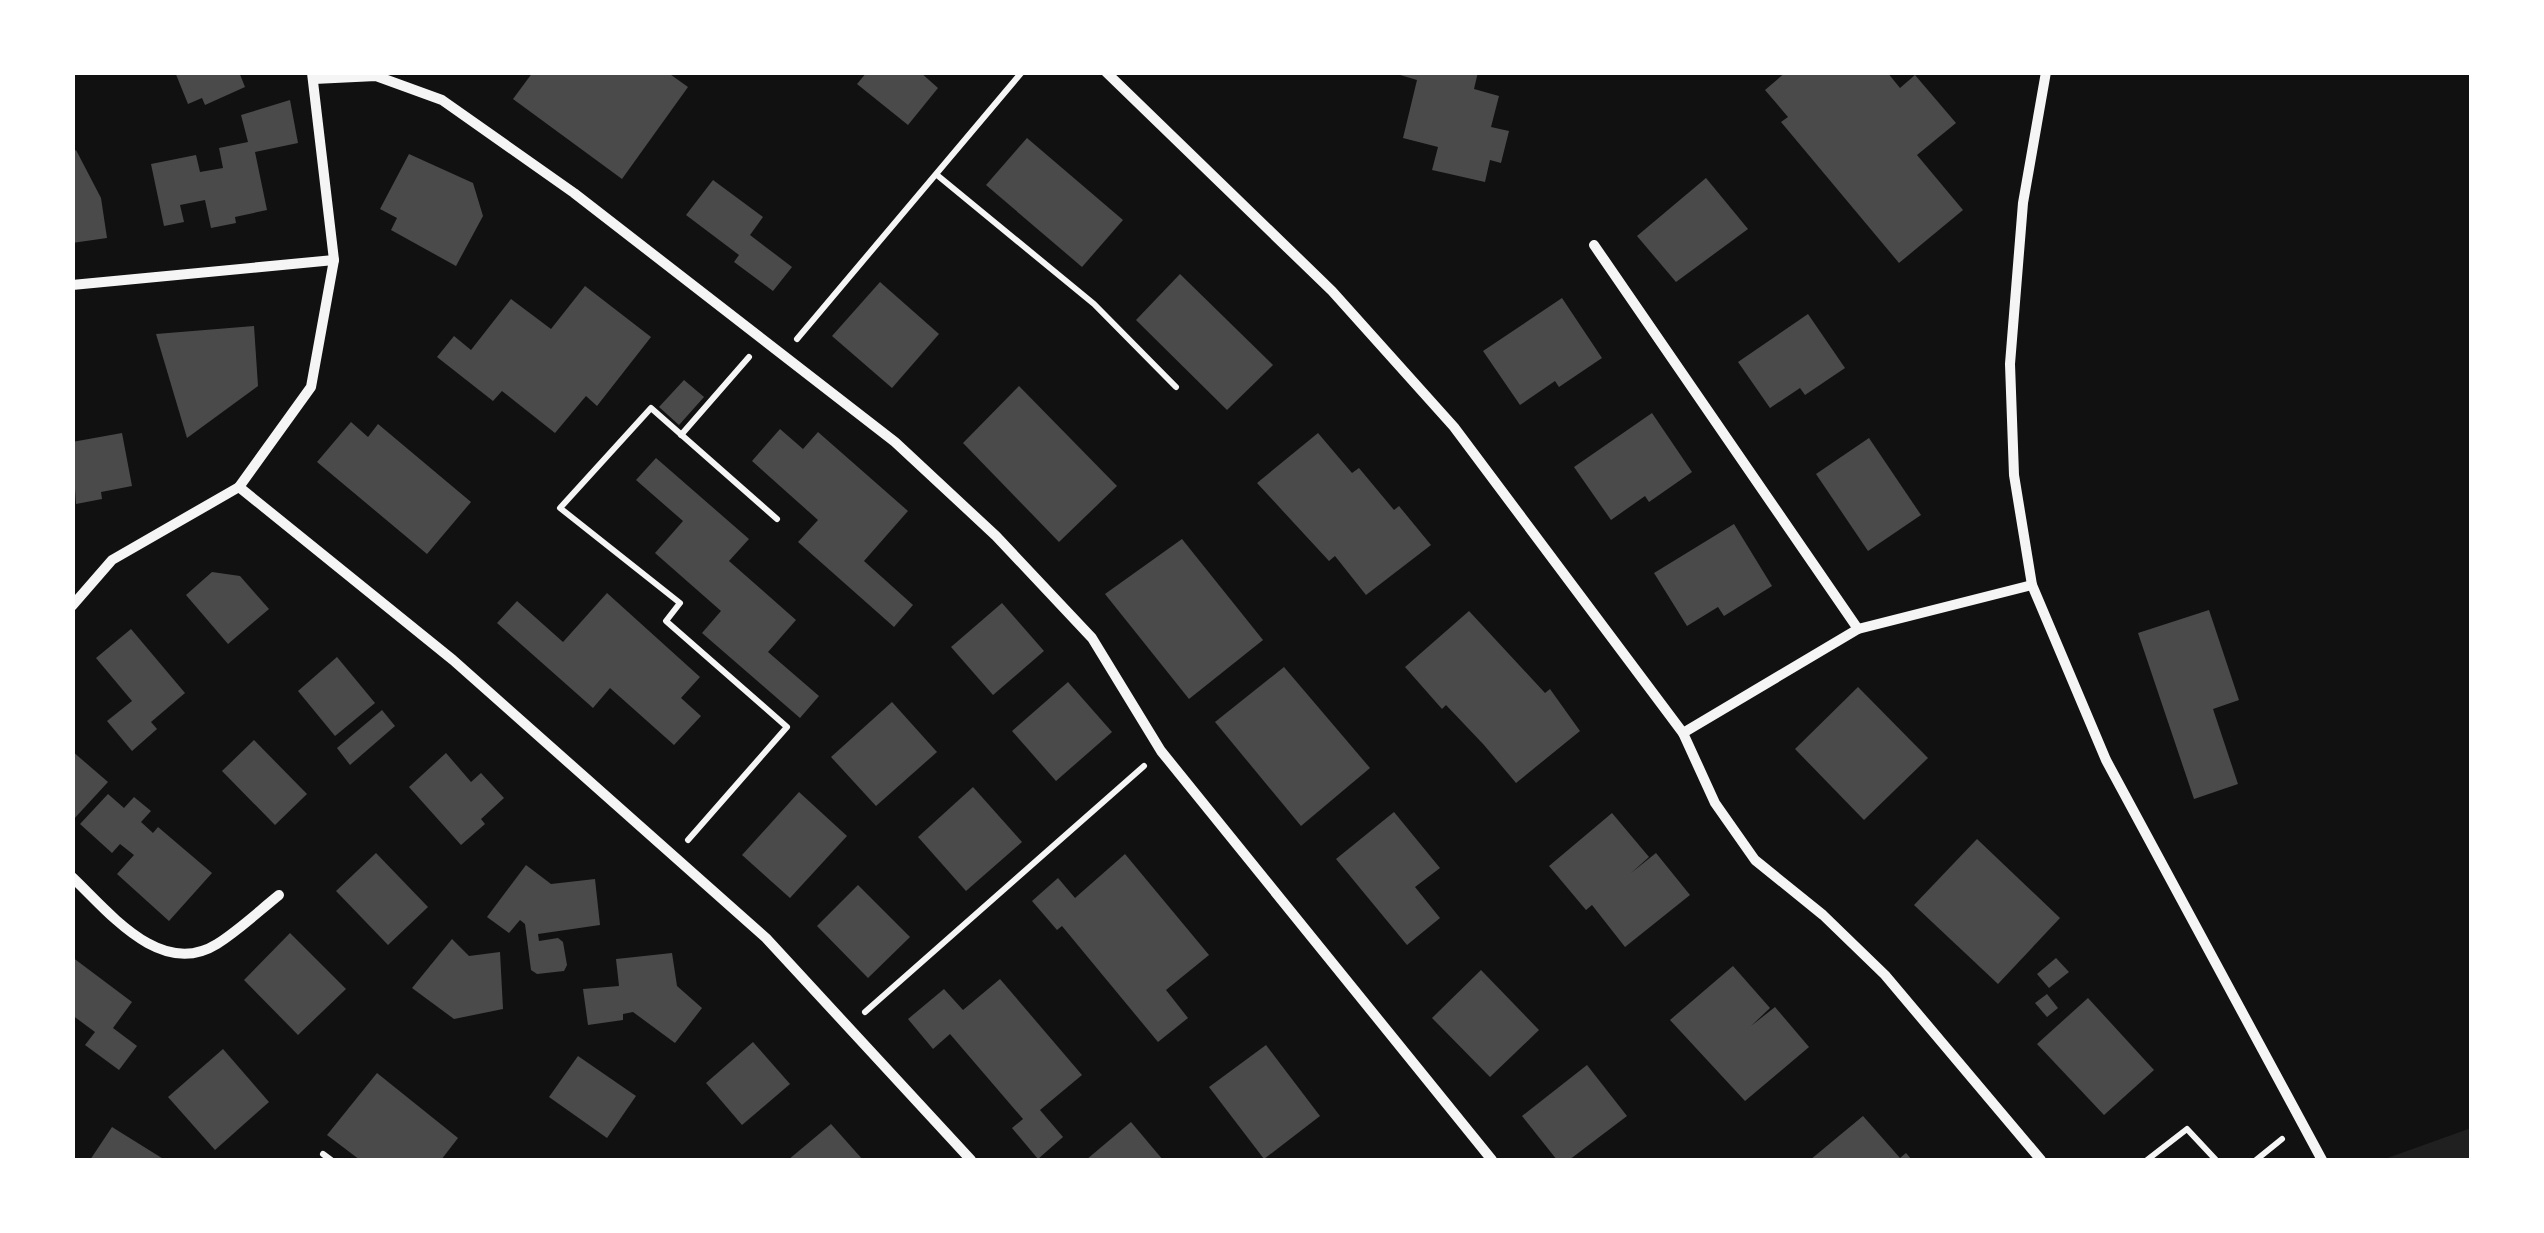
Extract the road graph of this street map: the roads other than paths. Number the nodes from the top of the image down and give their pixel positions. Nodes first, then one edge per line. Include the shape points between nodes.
1 (2046, 72) edge
2 (1107, 73) edge
3 (312, 76) edge
4 (1594, 246) dead end
5 (334, 260) junction
6 (72, 286) edge
7 (239, 487) junction
8 (2032, 584) junction
9 (72, 606) edge
10 (1858, 629) junction
11 (1683, 733) junction
12 (72, 877) edge
13 (279, 895) dead end
14 (971, 1160) edge
15 (1492, 1160) edge
16 (2041, 1160) edge
17 (2322, 1160) edge

1 - 8 street via 2023,202 2010,364 2014,475
2 - 11 street via 1332,291 1454,427
3 - 5 street
3 - 15 street via 376,76 442,100 574,193 895,442 1092,638 1160,750
4 - 10 street
5 - 6 street
5 - 7 street via 311,387
7 - 9 street via 112,560
7 - 14 street via 454,660 766,938
8 - 10 street
8 - 17 street via 2106,760
10 - 11 street
11 - 16 street via 1715,803 1755,860 1885,975
12 - 13 street via 140,940 176,954 214,946

